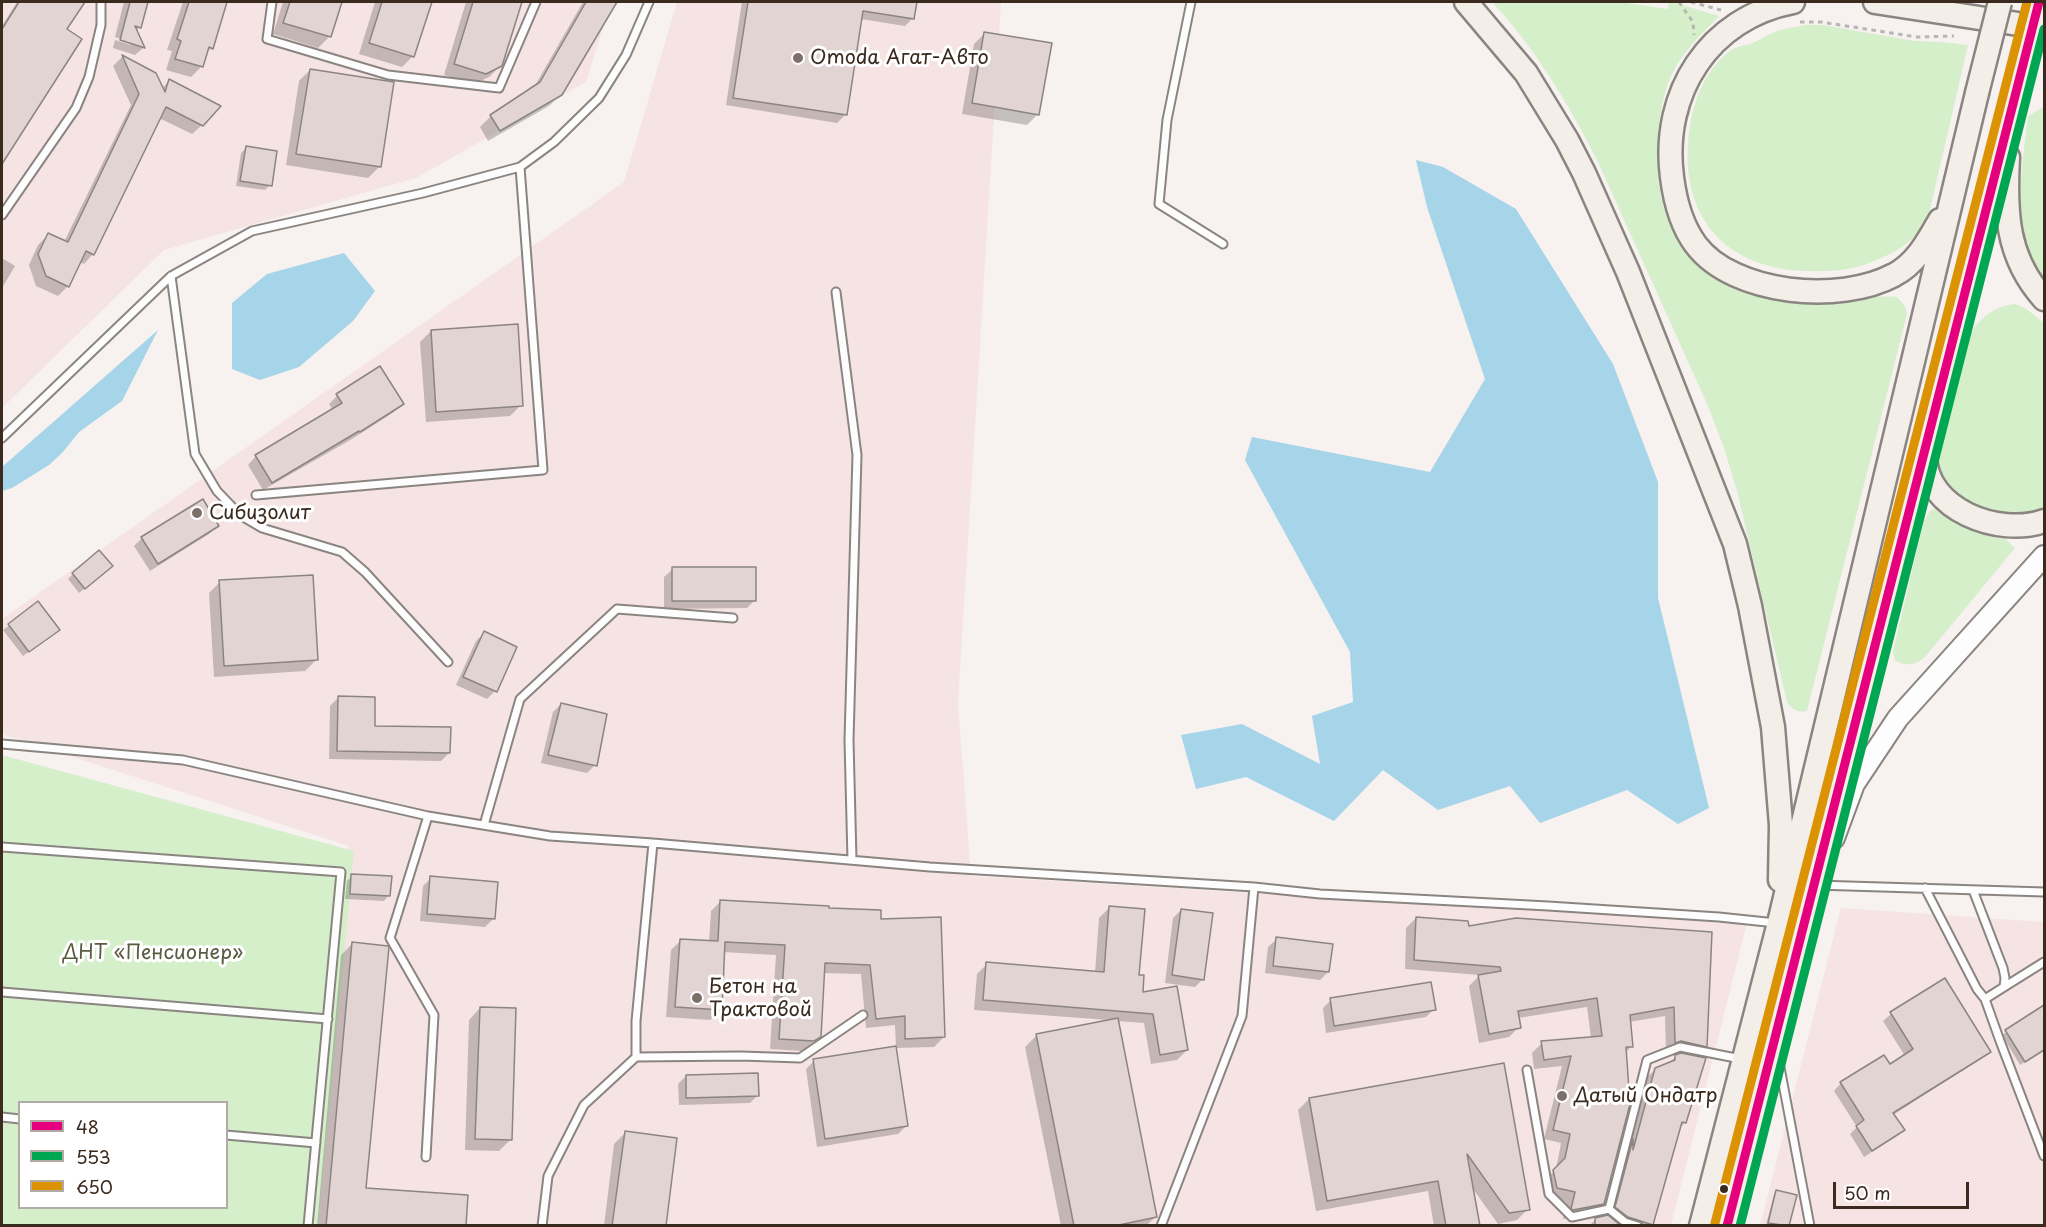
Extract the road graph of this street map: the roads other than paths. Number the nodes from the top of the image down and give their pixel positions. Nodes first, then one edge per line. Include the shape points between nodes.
1 (101, 2) edge
2 (272, 2) edge
3 (536, 2) edge
4 (649, 2) edge
5 (1191, 2) edge
6 (1466, 2) edge
7 (1875, 2) edge
8 (2000, 2) edge
9 (2038, 2) edge
10 (2044, 3) edge
11 (1794, 12) edge
12 (2044, 28) edge
13 (2013, 101) junction
14 (520, 167) junction
15 (1952, 198) junction
16 (2, 215) edge
17 (1223, 243) dead end
18 (171, 276) junction
19 (836, 292) dead end
20 (2044, 299) edge
21 (2, 438) edge
22 (1926, 440) junction
23 (256, 495) dead end
24 (2044, 521) edge
25 (2044, 556) edge
26 (733, 618) dead end
27 (448, 662) dead end
28 (2, 744) edge
29 (428, 816) junction
30 (483, 825) junction
31 (653, 843) junction
32 (2, 847) edge
33 (852, 860) junction
34 (1815, 885) junction
35 (1254, 887) junction
36 (1925, 888) junction
37 (1973, 890) junction
38 (2044, 892) edge
39 (1779, 923) junction
40 (2044, 962) edge
41 (2004, 987) junction
42 (2, 992) edge
43 (1986, 999) junction
44 (863, 1015) dead end
45 (328, 1019) junction
46 (1775, 1040) junction
47 (636, 1057) junction
48 (1744, 1060) junction
49 (1527, 1070) dead end
50 (2, 1117) edge
51 (18, 1119) edge
52 (228, 1135) edge
53 (316, 1143) junction
54 (2044, 1156) edge
55 (426, 1157) dead end
56 (1609, 1209) junction
57 (308, 1226) edge
58 (542, 1226) edge
59 (1161, 1226) edge
60 (1638, 1226) edge
61 (1701, 1226) edge
62 (1727, 1226) edge
63 (1810, 1226) edge

1 - 16 lane via 101,25 89,77 76,108
2 - 3 lane via 267,39 388,75 499,88
4 - 14 lane via 626,55 599,98 554,142
5 - 17 lane via 1167,120 1159,204
6 - 39 main road via 1526,73 1584,173 1628,272 1735,544 1773,727 1780,825
7 - 12 main road
8 - 15 main road, bridge
9 - 10 main road
9 - 13 main road, bridge
11 - 15 main road via 1764,10 1731,27 1713,42 1685,85 1674,114 1670,167 1675,200 1686,230 1703,254 1769,287 1810,292 1854,288 1894,276 1911,263
13 - 20 main road via 2007,187 2010,236 2025,274
13 - 22 main road
14 - 18 lane via 252,231
14 - 23 lane via 543,470
15 - 39 main road
18 - 21 lane
18 - 27 lane via 195,454 217,491 240,515 262,528 342,552
19 - 33 lane via 857,454 849,740
22 - 24 main road via 1928,477 1938,493 1954,506 1997,524 2027,526
22 - 34 main road
25 - 34 main road via 1898,718 1854,784
26 - 30 lane via 617,609 520,699
28 - 29 lane via 183,760
29 - 30 lane
29 - 55 lane via 390,938 434,1015
30 - 31 lane via 550,836
31 - 33 lane
31 - 47 lane
32 - 45 lane via 341,872
33 - 35 lane
34 - 36 lane
34 - 46 main road
35 - 39 lane
35 - 59 lane via 1242,1016
36 - 37 lane
36 - 43 lane via 1977,989
37 - 38 lane
37 - 41 lane via 2003,968
39 - 48 main road
40 - 41 lane
41 - 43 lane
42 - 45 lane
43 - 54 lane
44 - 47 lane via 800,1058
45 - 53 lane
46 - 62 main road
46 - 63 lane
47 - 58 lane via 584,1105 548,1176
48 - 56 lane via 1680,1047 1647,1060
48 - 61 main road
49 - 56 lane via 1549,1194 1572,1217
50 - 51 lane
52 - 53 lane
53 - 57 lane
56 - 60 lane via 1625,1222

